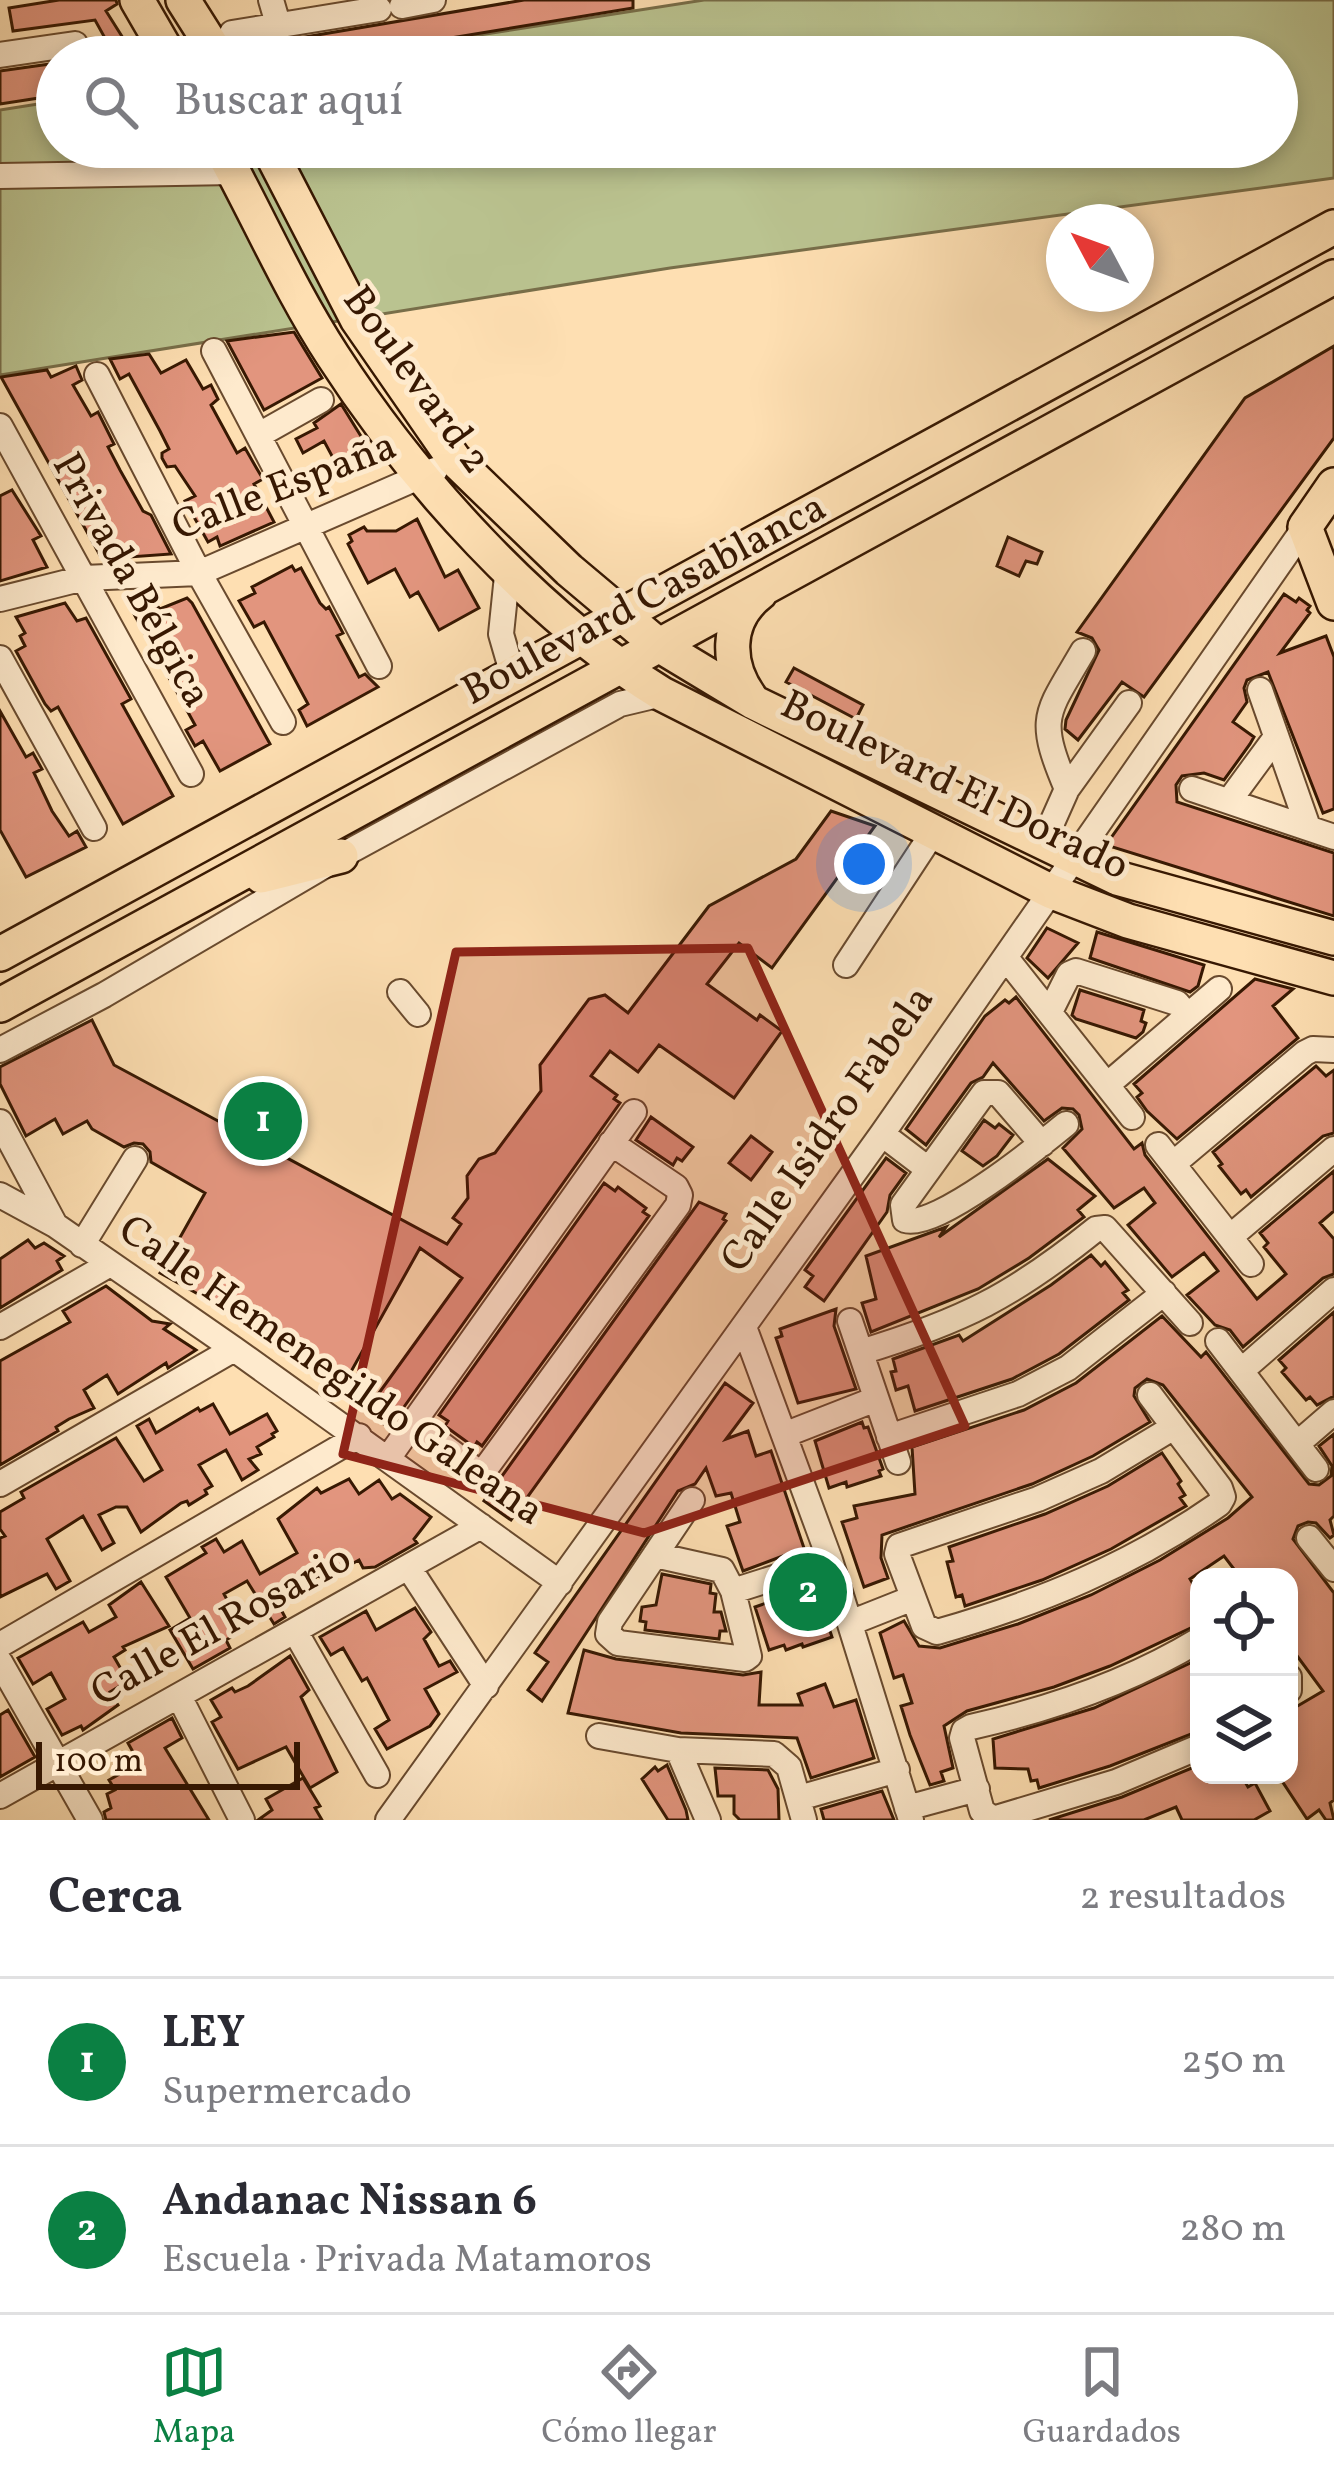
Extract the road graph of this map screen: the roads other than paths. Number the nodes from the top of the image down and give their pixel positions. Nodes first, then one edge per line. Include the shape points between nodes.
1 (137, 0) edge
2 (183, 0) edge
3 (433, 0) edge
4 (372, 7) edge
5 (274, 12) edge
6 (158, 36) edge
7 (217, 36) edge
8 (238, 36) edge
9 (36, 48) edge
10 (0, 52) edge
11 (114, 168) edge
12 (231, 168) edge
13 (279, 168) edge
14 (0, 176) edge
15 (1334, 227) edge
16 (1334, 277) edge
17 (214, 351) dead end
18 (97, 375) dead end
19 (321, 400) dead end
20 (0, 426) edge
21 (260, 435) junction
22 (454, 459) junction
23 (422, 478) junction
24 (1334, 485) edge
25 (1305, 527) junction
26 (307, 528) junction
27 (1326, 560) edge
28 (508, 566) junction
29 (199, 573) junction
30 (84, 578) junction
31 (768, 587) junction
32 (0, 599) edge
33 (1334, 603) edge
34 (621, 614) junction
35 (580, 635) junction
36 (657, 644) junction
37 (1083, 651) dead end
38 (0, 658) edge
39 (379, 666) dead end
40 (616, 666) junction
41 (512, 672) junction
42 (1260, 690) dead end
43 (662, 694) junction
44 (753, 702) junction
45 (1130, 703) dead end
46 (283, 722) dead end
47 (1276, 737) junction
48 (191, 773) dead end
49 (1066, 789) junction
50 (1192, 789) dead end
51 (1229, 801) junction
52 (1308, 827) junction
53 (94, 828) dead end
54 (934, 831) junction
55 (1334, 837) edge
56 (1058, 851) junction
57 (341, 856) junction
58 (212, 889) junction
59 (1050, 891) junction
60 (1334, 938) edge
61 (0, 954) edge
62 (1006, 958) junction
63 (846, 965) dead end
64 (1334, 978) edge
65 (1219, 988) dead end
66 (400, 992) dead end
67 (0, 1005) edge
68 (1049, 1012) junction
69 (418, 1014) dead end
70 (1187, 1016) junction
71 (0, 1050) edge
72 (1334, 1050) edge
73 (1107, 1085) junction
74 (634, 1112) dead end
75 (1132, 1117) dead end
76 (0, 1122) edge
77 (1066, 1124) dead end
78 (882, 1134) junction
79 (611, 1143) junction
80 (1042, 1144) junction
81 (1334, 1149) edge
82 (135, 1159) dead end
83 (928, 1169) junction
84 (0, 1195) edge
85 (55, 1226) junction
86 (1230, 1237) junction
87 (82, 1245) junction
88 (110, 1264) junction
89 (1251, 1264) dead end
90 (1334, 1290) edge
91 (1165, 1292) junction
92 (850, 1322) dead end
93 (1190, 1323) dead end
94 (0, 1327) edge
95 (744, 1327) junction
96 (1218, 1341) dead end
97 (234, 1349) junction
98 (860, 1352) junction
99 (1241, 1371) junction
100 (1150, 1395) dead end
101 (876, 1399) junction
102 (1334, 1412) edge
103 (414, 1424) junction
104 (1174, 1427) junction
105 (358, 1436) junction
106 (784, 1436) junction
107 (889, 1437) junction
108 (1297, 1444) junction
109 (389, 1457) junction
110 (898, 1462) dead end
111 (1316, 1469) dead end
112 (0, 1484) edge
113 (692, 1500) dead end
114 (481, 1526) junction
115 (655, 1555) junction
116 (830, 1560) junction
117 (410, 1568) junction
118 (560, 1583) junction
119 (733, 1591) junction
120 (913, 1598) junction
121 (850, 1623) junction
122 (295, 1631) junction
123 (1190, 1644) edge
124 (0, 1645) edge
125 (0, 1662) edge
126 (486, 1686) junction
127 (178, 1696) junction
128 (599, 1736) dead end
129 (678, 1750) junction
130 (1190, 1751) edge
131 (58, 1763) junction
132 (896, 1770) junction
133 (377, 1775) dead end
134 (977, 1790) junction
135 (0, 1796) edge
136 (801, 1809) edge
137 (909, 1814) edge
138 (90, 1820) edge
139 (242, 1820) edge
140 (388, 1820) edge
141 (709, 1820) edge

1 - 6 main road
2 - 7 main road
3 - 4 street
4 - 5 street
5 - 8 street
9 - 10 street
11 - 14 street
12 - 23 main road, Boulevard 2 via 331,354
13 - 22 main road, Boulevard 2 via 357,320
15 - 34 main road, Boulevard Casablanca
16 - 31 main road, Boulevard Casablanca
17 - 21 street
18 - 29 street
19 - 21 street
20 - 30 street, Privada Bélgica
21 - 26 street
22 - 23 street, Calle España
22 - 34 main road, Boulevard 2
23 - 26 street, Calle España
23 - 28 main road, Boulevard 2
24 - 25 main road, Calle Isidro Fabela
25 - 27 main road
25 - 56 street, Calle Isidro Fabela
26 - 29 street, Calle España
26 - 39 street
27 - 33 main road
28 - 35 main road, Boulevard 2
28 - 41 street via 501,634
29 - 30 street, Calle España
29 - 46 street
30 - 32 street, Calle España
30 - 48 street, Privada Bélgica
31 - 36 main road, Boulevard Casablanca
31 - 44 main road via 750,601 732,640 732,663
34 - 35 main road, Boulevard Casablanca
34 - 36 main road, Boulevard 2
35 - 40 main road, Boulevard 2
35 - 41 main road, Boulevard Casablanca
36 - 40 main road, Boulevard Casablanca
36 - 44 main road, Boulevard El Dorado
37 - 49 street via 1047,713
38 - 53 street
40 - 43 main road, Boulevard El Dorado
40 - 58 main road, Boulevard Casablanca
41 - 61 main road, Boulevard Casablanca
42 - 47 street
43 - 54 main road, Boulevard El Dorado
43 - 57 street via 620,704
44 - 56 main road, Boulevard El Dorado
45 - 49 street
47 - 51 street
47 - 52 street
49 - 56 street
50 - 51 street
51 - 52 street
52 - 55 street
54 - 59 main road, Boulevard El Dorado
54 - 63 street
56 - 59 street, Calle Isidro Fabela
56 - 60 main road, Boulevard El Dorado via 1118,878
57 - 58 main road
57 - 71 street
58 - 67 main road, Boulevard Casablanca
59 - 62 street, Calle Isidro Fabela
59 - 64 main road, Boulevard El Dorado
62 - 68 street
62 - 78 street, Calle Isidro Fabela
65 - 70 street
66 - 69 street
68 - 70 street via 1076,971 1177,1003
68 - 73 street
70 - 73 street
72 - 86 street via 1305,1053 1165,1155
73 - 75 street
74 - 79 street
76 - 85 street, Calle Hemenegildo Galeana
77 - 80 street
78 - 83 street
78 - 95 street, Calle Isidro Fabela
79 - 103 street
79 - 103 street via 676,1187 678,1204 486,1468 477,1471
80 - 83 street via 991,1090
80 - 83 street via 912,1224 903,1205
81 - 86 street
82 - 87 street
84 - 85 street, Calle Hemenegildo Galeana
85 - 87 street, Calle Hemenegildo Galeana
86 - 89 street
87 - 88 street, Calle Hemenegildo Galeana
88 - 94 street
88 - 97 street, Calle Hemenegildo Galeana
90 - 99 street
91 - 93 street
91 - 98 street via 1112,1232 1096,1229 986,1307
91 - 107 street via 1068,1368 1018,1394
92 - 98 street
95 - 106 street
95 - 118 street, Calle Isidro Fabela
96 - 99 street
97 - 105 street, Calle Hemenegildo Galeana
97 - 112 street
98 - 101 street
99 - 108 street
100 - 104 street
101 - 106 street
101 - 107 street
102 - 108 street
103 - 109 street
104 - 120 street via 1038,1499 905,1541 897,1554
104 - 120 street via 1223,1497 1169,1539 1017,1609 937,1632 924,1626
105 - 109 street, Calle Hemenegildo Galeana
105 - 124 street
106 - 116 street
107 - 110 street
108 - 111 street
109 - 114 street, Calle Hemenegildo Galeana
113 - 115 street
114 - 117 street, Calle El Rosario
114 - 118 street, Calle Hemenegildo Galeana
115 - 119 street via 714,1565
115 - 119 street via 610,1622 612,1640 745,1659 750,1651
116 - 119 street
116 - 121 street
117 - 122 street, Calle El Rosario
117 - 126 street
118 - 126 street, Calle Isidro Fabela
120 - 121 street
121 - 132 street
122 - 127 street, Calle El Rosario
122 - 133 street
123 - 134 street via 1106,1686 964,1731
125 - 131 street
126 - 140 street, Calle Isidro Fabela
127 - 131 street, Calle El Rosario
127 - 139 street
128 - 129 street
129 - 136 street via 774,1754 789,1767
129 - 141 street
130 - 134 street via 993,1819
131 - 135 street, Calle El Rosario
131 - 138 street
132 - 136 street
132 - 137 street
134 - 137 street

